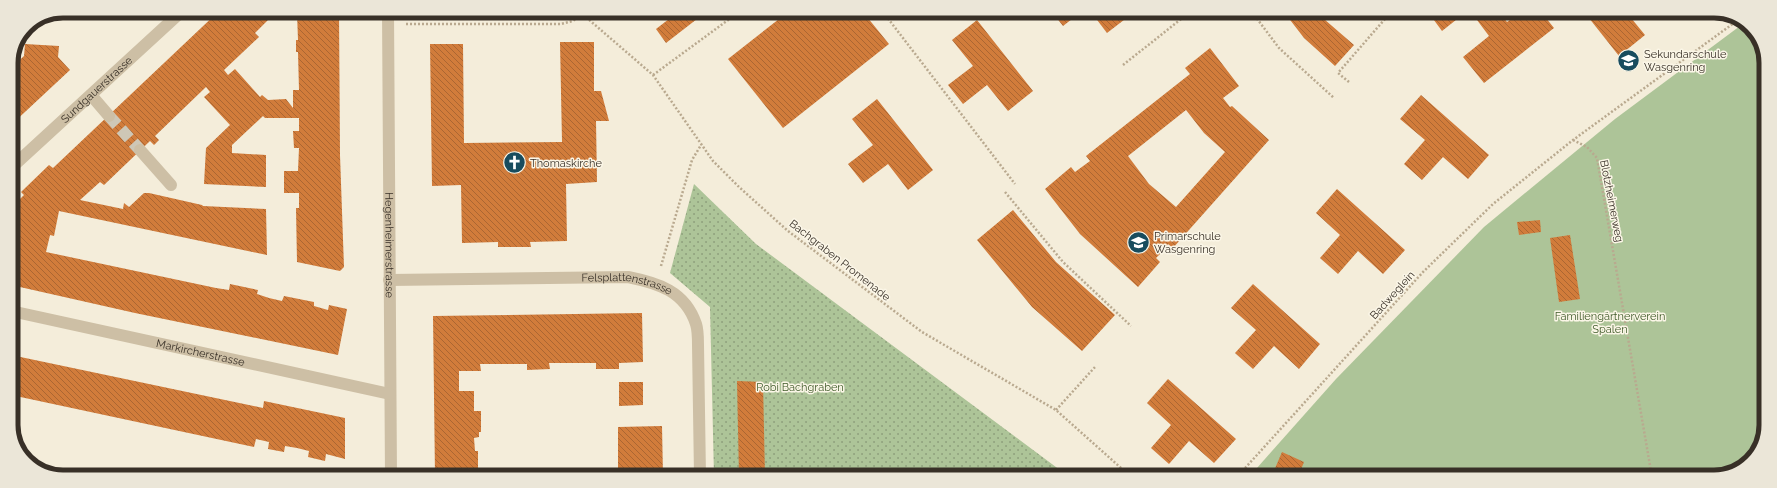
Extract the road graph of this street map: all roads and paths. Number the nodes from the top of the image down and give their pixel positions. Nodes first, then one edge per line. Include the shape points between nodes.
1 (174, 18) edge
2 (387, 18) edge
3 (445, 18) edge
4 (576, 18) edge
5 (589, 18) edge
6 (731, 18) edge
7 (888, 18) edge
8 (1182, 18) edge
9 (1256, 18) edge
10 (1387, 18) edge
11 (1734, 23) edge
12 (1122, 65) dead end
13 (653, 75) junction
14 (1349, 82) dead end
15 (91, 95) junction
16 (1334, 98) dead end
17 (108, 116) tunnel mouth
18 (1573, 140) junction
19 (701, 145) junction
20 (140, 150) tunnel mouth
21 (18, 162) edge
22 (1015, 184) dead end
23 (171, 185) dead end
24 (1005, 192) dead end
25 (389, 280) junction
26 (657, 283) junction
27 (18, 313) edge
28 (1131, 326) dead end
29 (1094, 367) dead end
30 (390, 394) junction
31 (1056, 410) junction
32 (391, 470) edge
33 (700, 470) edge
34 (1123, 470) edge
35 (1242, 470) edge
36 (1651, 470) edge

1 - 15 street, Sundgauerstrasse
2 - 25 street, Hegenheimerstrasse
3 - 4 path via 561,24
5 - 13 path, Bachgraben Promenade
6 - 13 path
7 - 22 path
8 - 12 path
9 - 16 path via 1279,48
10 - 14 path via 1338,73
11 - 18 path
13 - 19 path, Bachgraben Promenade
15 - 17 street
15 - 21 street, Sundgauerstrasse
18 - 35 path, Badweglein via 1493,204 1423,272
18 - 36 path, Blotzheimerweg via 1587,147 1597,158
19 - 26 path via 692,160
19 - 31 path, Bachgraben Promenade via 739,187 788,231 874,298 922,332
20 - 23 street
24 - 28 path via 1064,262
25 - 26 street, Felsplattenstrasse via 628,277
25 - 30 street, Hegenheimerstrasse
26 - 33 street, Felsplattenstrasse via 673,292 689,308 696,325
27 - 30 street, Markircherstrasse
29 - 31 path
30 - 32 street, Hegenheimerstrasse
31 - 34 path, Bachgraben Promenade

